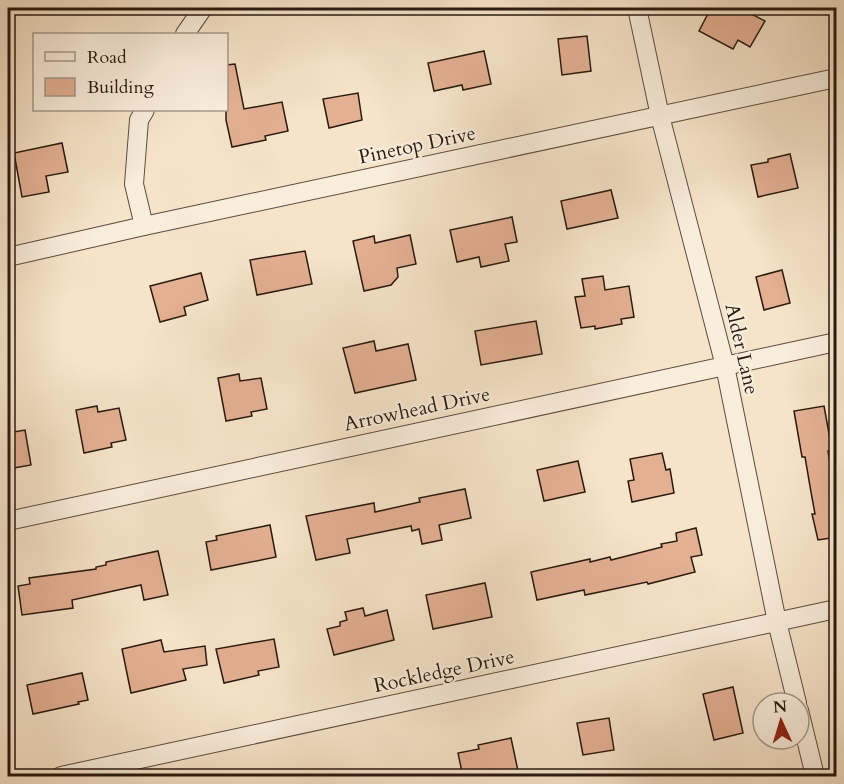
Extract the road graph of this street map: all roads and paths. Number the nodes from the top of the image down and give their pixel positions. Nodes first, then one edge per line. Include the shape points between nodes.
1 (203, 8) edge
2 (638, 8) edge
3 (186, 33) edge
4 (837, 78) edge
5 (144, 111) edge
6 (660, 116) junction
7 (144, 226) junction
8 (8, 257) edge
9 (837, 342) edge
10 (724, 366) junction
11 (8, 520) edge
12 (837, 609) edge
13 (777, 622) junction
14 (794, 691) edge
15 (809, 751) edge
16 (61, 777) edge
17 (815, 777) edge

1 - 3 street
2 - 6 street, Alder Lane
4 - 6 street, Pinetop Drive
5 - 7 street via 139,120 134,184
6 - 7 street, Pinetop Drive
6 - 10 street, Alder Lane
7 - 8 street, Pinetop Drive
9 - 10 street, Arrowhead Drive
10 - 11 street, Arrowhead Drive
10 - 13 street, Alder Lane
12 - 13 street, Rockledge Drive
13 - 14 street, Alder Lane
13 - 16 street, Rockledge Drive
15 - 17 street

